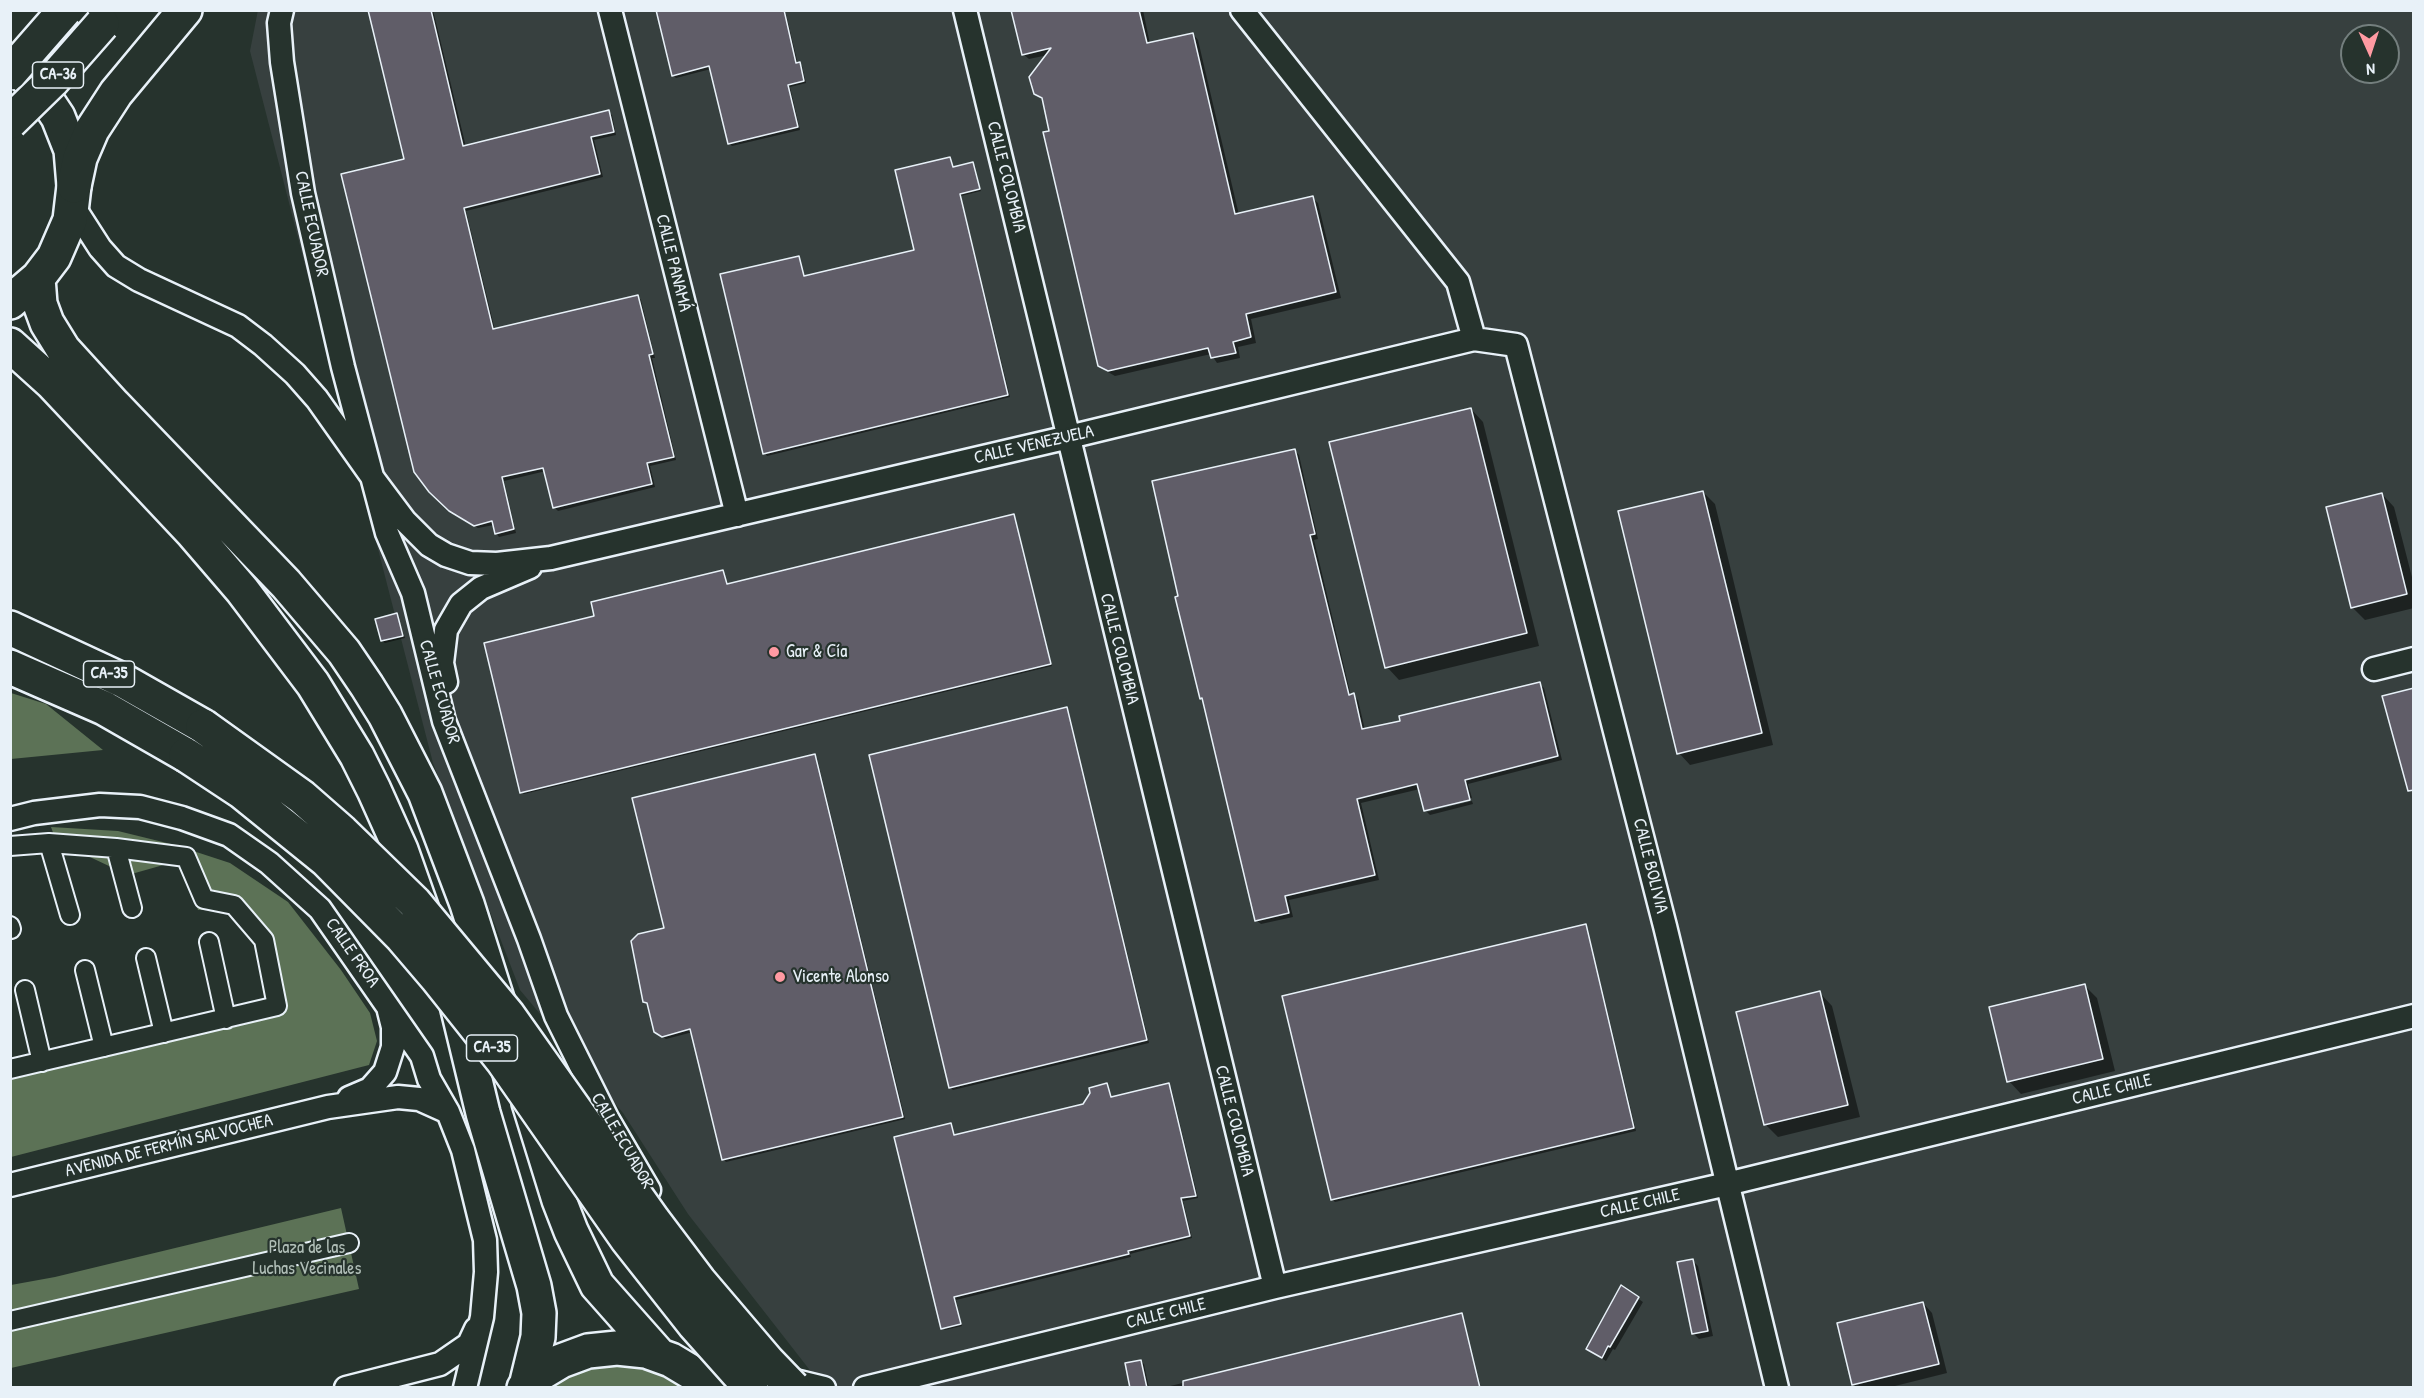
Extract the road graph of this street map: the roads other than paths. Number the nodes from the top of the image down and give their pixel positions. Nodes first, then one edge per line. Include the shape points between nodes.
1 (65, 10) edge
2 (185, 10) edge
3 (282, 10) edge
4 (610, 10) edge
5 (965, 10) edge
6 (1242, 10) edge
7 (107, 17) edge
8 (10, 64) edge
9 (10, 73) edge
10 (10, 122) edge
11 (74, 196) junction
12 (38, 278) junction
13 (10, 302) edge
14 (1474, 339) junction
15 (10, 345) edge
16 (1516, 345) joint
17 (1069, 437) junction
18 (375, 481) junction
19 (737, 515) junction
20 (551, 558) junction
21 (10, 628) edge
22 (2414, 659) edge
23 (10, 667) edge
24 (2374, 669) dead end
25 (476, 803) junction
26 (10, 819) edge
27 (50, 843) junction
28 (10, 846) edge
29 (116, 848) junction
30 (132, 908) dead end
31 (70, 915) dead end
32 (209, 942) dead end
33 (146, 958) dead end
34 (86, 970) dead end
35 (25, 990) dead end
36 (387, 1003) junction
37 (2414, 1016) edge
38 (226, 1018) junction
39 (164, 1033) junction
40 (104, 1047) junction
41 (422, 1056) junction
42 (42, 1062) junction
43 (10, 1069) edge
44 (398, 1097) junction
45 (328, 1107) junction
46 (448, 1112) junction
47 (1727, 1184) junction
48 (10, 1185) edge
49 (349, 1243) dead end
50 (1275, 1287) junction
51 (482, 1317) junction
52 (10, 1321) edge
53 (659, 1355) junction
54 (751, 1372) edge
55 (371, 1381) junction
56 (525, 1387) edge
57 (346, 1388) edge
58 (404, 1388) edge
59 (465, 1388) edge
60 (709, 1388) edge
61 (765, 1388) edge
62 (793, 1388) edge
63 (824, 1388) edge
64 (865, 1388) edge
65 (1777, 1388) edge

1 - 9 main road, CA-36, bridge
2 - 11 main road via 116,93 98,121 80,158
3 - 18 street, CALLE ECUADOR via 282,62 303,193 342,367
4 - 19 street, CALLE PANAMÁ
5 - 17 street, CALLE COLOMBIA
6 - 14 street via 1458,282
7 - 10 main road, CA-36, bridge via 52,81
8 - 11 main road via 38,87 58,117 71,150
11 - 12 main road via 60,245
11 - 18 street via 100,248 116,266 238,326 295,374
12 - 13 main road
12 - 53 main road via 40,304 63,349 310,609 385,715 425,793 452,860 571,1232 597,1285
14 - 16 street, CALLE VENEZUELA
14 - 17 street, CALLE VENEZUELA
15 - 56 main road via 52,383 242,590 314,684 374,790 455,996 483,1113 534,1286 538,1337
16 - 47 street, CALLE BOLIVIA
17 - 19 street, CALLE VENEZUELA
17 - 50 street, CALLE COLOMBIA
18 - 20 street via 413,529 446,555 470,563 497,564
18 - 25 street, CALLE ECUADOR via 387,533 412,593 444,721
19 - 20 street, CALLE VENEZUELA
20 - 25 street via 482,588 461,604 446,630 442,663
21 - 62 main road, CA-35, bridge via 112,675 203,726 342,832 414,902 508,1015 699,1281
22 - 24 street
23 - 54 main road, CA-35, bridge via 104,708 186,755 242,792 326,860 438,978 503,1061 627,1239 694,1324
25 - 54 street, CALLE ECUADOR via 556,1016 607,1118
26 - 36 street, CALLE PROA via 100,805 140,807 229,835 269,863 321,909
27 - 28 street
27 - 29 street
27 - 31 street
29 - 30 street
29 - 38 street via 186,857 204,899 234,905 264,940 277,1006
32 - 38 street
33 - 39 street
34 - 40 street
35 - 42 street
36 - 41 street, CALLE PROA
36 - 45 street via 393,1047 385,1072 370,1089
37 - 47 street, CALLE CHILE
38 - 39 street
39 - 40 street
40 - 42 street
41 - 44 street via 420,1077
41 - 46 street, CALLE PROA via 429,1079
42 - 43 street
44 - 45 street
44 - 46 street via 420,1099
45 - 48 street, AVENIDA DE FERMÍN SALVOCHEA
46 - 51 street, CALLE PROA via 463,1150 484,1240
47 - 50 street, CALLE CHILE
47 - 65 street, CALLE BOLIVIA
49 - 52 street
50 - 64 street, CALLE CHILE
51 - 55 street, CALLE PROA via 469,1344 453,1357 440,1364
51 - 59 street, CALLE PROA
53 - 56 main road via 631,1349 588,1351 548,1368
53 - 60 main road via 681,1365
54 - 61 street, CALLE ECUADOR
54 - 63 street
55 - 57 street, CALLE PROA
55 - 58 street

